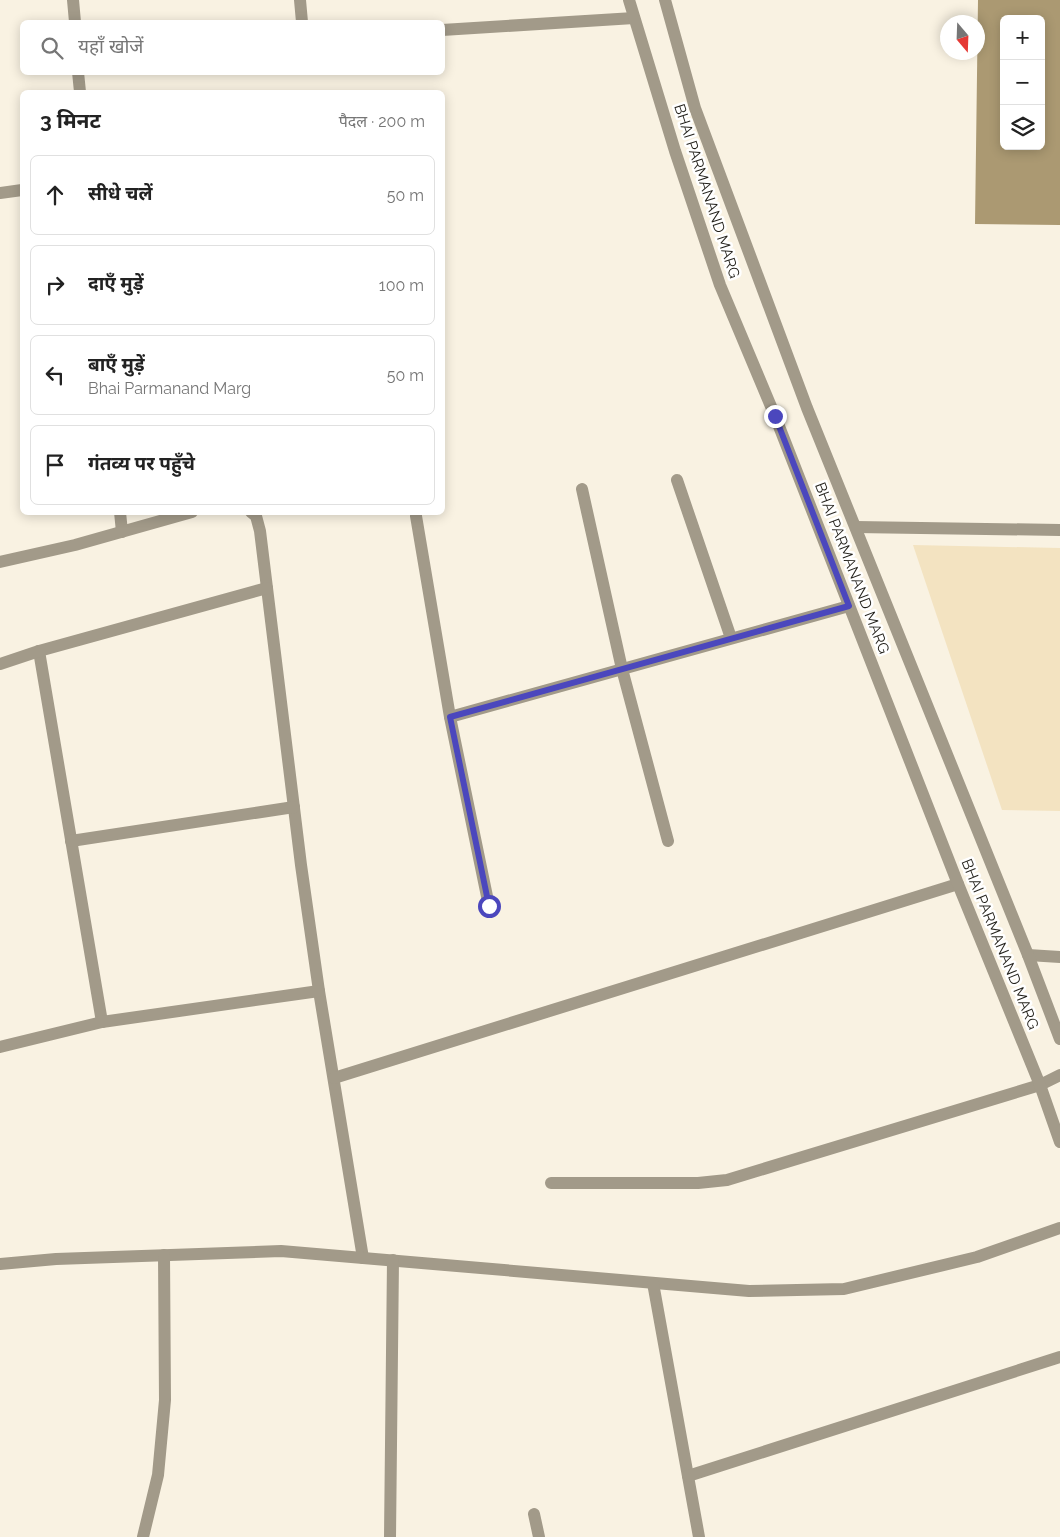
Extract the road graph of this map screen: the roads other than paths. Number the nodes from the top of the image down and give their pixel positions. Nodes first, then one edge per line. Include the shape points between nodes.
1 (73, 0) edge
2 (300, 0) edge
3 (629, 0) edge
4 (664, 0) edge
5 (634, 18) junction
6 (74, 20) edge
7 (302, 20) edge
8 (445, 30) edge
9 (78, 75) edge
10 (80, 90) edge
11 (20, 190) edge
12 (0, 193) edge
13 (677, 480) dead end
14 (582, 489) dead end
15 (120, 515) edge
16 (182, 515) edge
17 (255, 515) edge
18 (416, 516) dead end
19 (856, 527) junction
20 (1060, 530) edge
21 (122, 532) junction
22 (0, 562) edge
23 (267, 588) junction
24 (849, 606) junction
25 (731, 638) junction
26 (39, 652) junction
27 (0, 664) edge
28 (622, 669) junction
29 (450, 717) junction
30 (294, 807) junction
31 (71, 841) junction
32 (668, 841) dead end
33 (958, 884) junction
34 (489, 906) dead end
35 (1028, 955) junction
36 (1060, 957) edge
37 (319, 991) junction
38 (102, 1022) junction
39 (1060, 1039) edge
40 (0, 1047) edge
41 (1060, 1076) edge
42 (334, 1078) junction
43 (1040, 1085) junction
44 (1060, 1142) edge
45 (551, 1183) dead end
46 (1060, 1228) edge
47 (164, 1255) junction
48 (363, 1258) junction
49 (393, 1260) junction
50 (0, 1264) edge
51 (653, 1283) junction
52 (1060, 1357) edge
53 (688, 1476) junction
54 (534, 1514) dead end
55 (143, 1537) edge
56 (390, 1537) edge
57 (539, 1537) edge
58 (699, 1537) edge

1 - 6 street
2 - 7 street
3 - 5 street, BHAI PARMANAND MARG
4 - 19 street, BHAI PARMANAND MARG via 694,108
5 - 8 street
5 - 24 street, BHAI PARMANAND MARG via 720,285
9 - 10 street
11 - 12 street
13 - 25 street
14 - 28 street
15 - 21 street
16 - 21 street
17 - 23 street via 260,531
18 - 29 street
19 - 20 street
19 - 35 street, BHAI PARMANAND MARG
21 - 22 street
23 - 26 street
23 - 30 street
24 - 25 street
24 - 33 street, BHAI PARMANAND MARG
25 - 28 street
26 - 27 street
26 - 31 street
28 - 29 street
28 - 32 street
29 - 34 street
30 - 31 street
30 - 37 street
31 - 38 street
33 - 42 street
33 - 43 street, BHAI PARMANAND MARG
35 - 36 street
35 - 39 street, BHAI PARMANAND MARG
37 - 38 street
37 - 42 street
38 - 40 street
41 - 43 street
42 - 48 street
43 - 44 street, BHAI PARMANAND MARG
43 - 45 street via 727,1180 698,1183
46 - 51 street via 977,1257 844,1289 749,1290
47 - 48 street via 281,1251
47 - 50 street via 56,1258
47 - 55 street via 165,1400 158,1475
48 - 49 street
49 - 51 street
49 - 56 street
51 - 53 street
52 - 53 street
53 - 58 street
54 - 57 street

